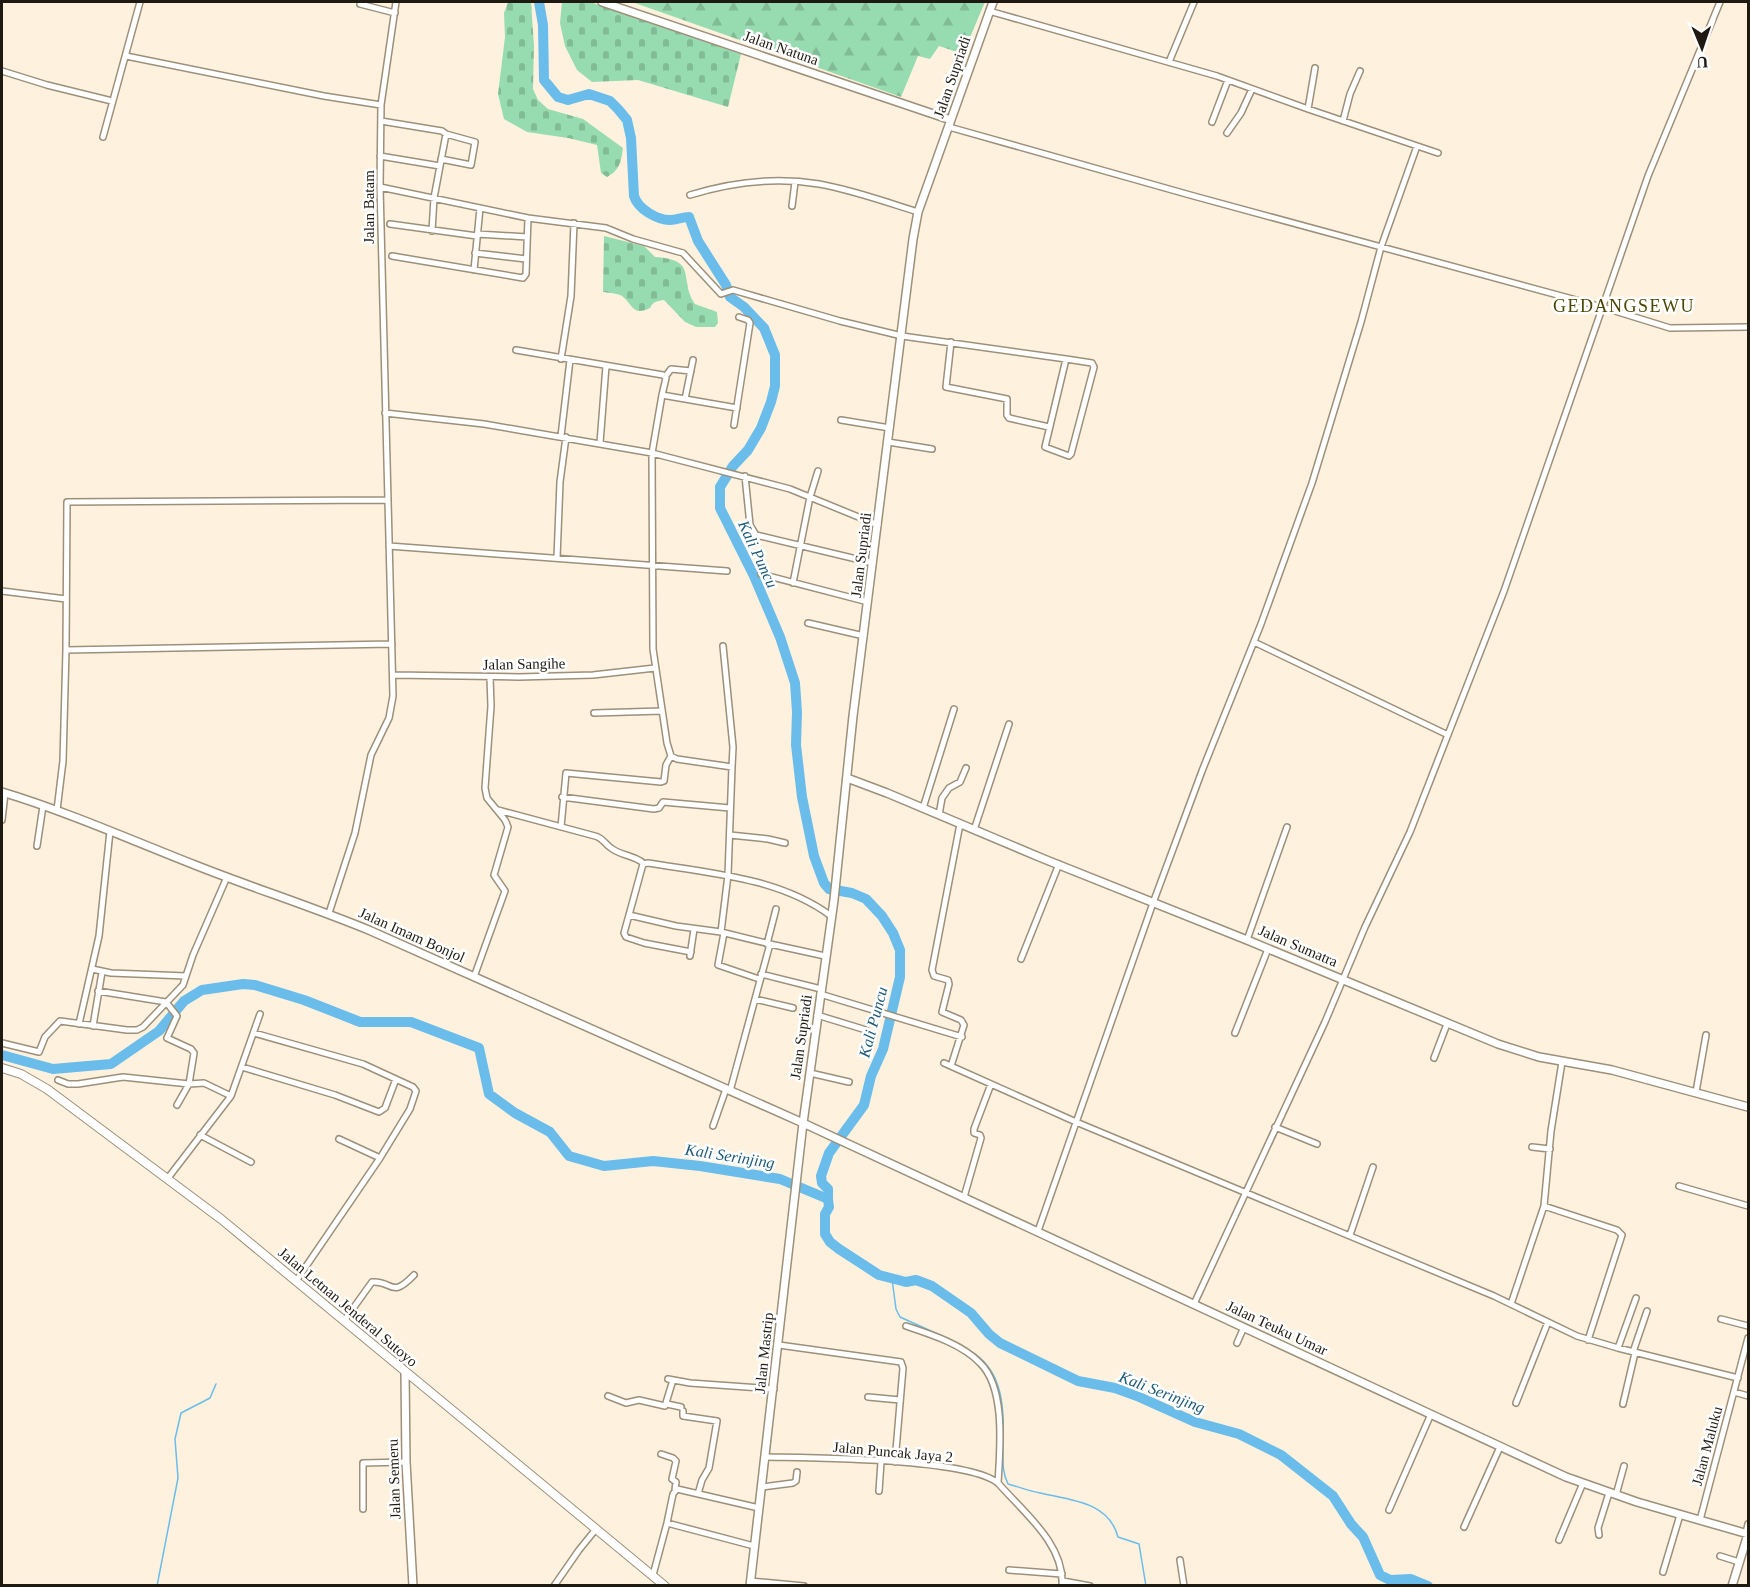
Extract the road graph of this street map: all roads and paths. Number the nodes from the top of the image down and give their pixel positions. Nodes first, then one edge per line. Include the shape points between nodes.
1 (140, 2) edge
2 (396, 2) edge
3 (602, 2) edge
4 (993, 2) edge
5 (1194, 2) edge
6 (1720, 2) edge
7 (360, 4) dead end
8 (990, 11) junction
9 (395, 14) junction
10 (126, 56) junction
11 (1169, 62) junction
12 (1315, 68) dead end
13 (2, 71) edge
14 (1360, 71) dead end
15 (1228, 80) junction
16 (1252, 89) junction
17 (112, 101) junction
18 (381, 105) junction
19 (1308, 109) junction
20 (381, 121) junction
21 (1343, 121) junction
22 (1212, 122) dead end
23 (950, 123) junction
24 (1227, 133) dead end
25 (446, 134) junction
26 (103, 137) dead end
27 (1417, 146) junction
28 (1438, 153) dead end
29 (380, 156) junction
30 (441, 163) junction
31 (795, 182) junction
32 (380, 187) junction
33 (690, 195) dead end
34 (435, 198) junction
35 (792, 206) dead end
36 (480, 208) junction
37 (918, 212) junction
38 (528, 218) junction
39 (574, 223) junction
40 (390, 224) dead end
41 (432, 231) junction
42 (477, 235) junction
43 (527, 237) junction
44 (1381, 246) junction
45 (475, 253) junction
46 (392, 256) dead end
47 (526, 260) junction
48 (474, 270) junction
49 (1602, 307) junction
50 (739, 317) dead end
51 (1749, 327) edge
52 (902, 336) junction
53 (951, 342) junction
54 (516, 350) dead end
55 (561, 358) junction
56 (1066, 359) junction
57 (570, 360) junction
58 (693, 360) dead end
59 (606, 366) junction
60 (691, 371) junction
61 (666, 377) junction
62 (662, 396) junction
63 (685, 399) junction
64 (737, 408) junction
65 (385, 413) junction
66 (841, 420) dead end
67 (734, 424) dead end
68 (1049, 427) junction
69 (890, 428) junction
70 (563, 437) junction
71 (888, 442) junction
72 (600, 443) junction
73 (932, 449) dead end
74 (652, 453) junction
75 (818, 471) dead end
76 (745, 476) junction
77 (810, 496) junction
78 (387, 500) junction
79 (878, 525) junction
80 (801, 544) junction
81 (389, 546) junction
82 (557, 558) junction
83 (873, 562) junction
84 (654, 566) junction
85 (727, 571) dead end
86 (761, 574) dead end
87 (793, 583) junction
88 (2, 591) edge
89 (66, 599) junction
90 (868, 602) junction
91 (808, 623) dead end
92 (864, 636) junction
93 (1254, 642) junction
94 (392, 644) junction
95 (723, 646) dead end
96 (66, 650) junction
97 (655, 668) junction
98 (393, 675) junction
99 (490, 677) junction
100 (954, 709) dead end
101 (662, 711) junction
102 (594, 713) dead end
103 (1009, 724) dead end
104 (1448, 735) junction
105 (671, 756) junction
106 (732, 767) junction
107 (966, 768) dead end
108 (847, 778) junction
109 (3, 793) edge
110 (562, 797) junction
111 (43, 806) junction
112 (730, 808) junction
113 (923, 808) junction
114 (57, 810) junction
115 (496, 810) junction
116 (939, 815) junction
117 (2, 820) edge
118 (960, 824) junction
119 (561, 827) junction
120 (1287, 827) dead end
121 (974, 830) junction
122 (110, 831) junction
123 (730, 835) junction
124 (785, 843) dead end
125 (37, 846) dead end
126 (643, 863) junction
127 (1059, 864) junction
128 (728, 875) junction
129 (227, 877) junction
130 (1153, 903) junction
131 (776, 909) dead end
132 (329, 913) junction
133 (629, 915) junction
134 (831, 916) junction
135 (694, 929) junction
136 (722, 933) junction
137 (1247, 939) junction
138 (769, 944) junction
139 (1268, 949) junction
140 (825, 956) junction
141 (1021, 959) dead end
142 (92, 969) junction
143 (102, 972) junction
144 (186, 976) junction
145 (474, 977) junction
146 (760, 977) junction
147 (1344, 980) junction
148 (98, 991) junction
149 (820, 991) junction
150 (755, 999) junction
151 (166, 1002) junction
152 (793, 1008) dead end
153 (260, 1014) dead end
154 (817, 1015) junction
155 (79, 1024) junction
156 (1448, 1024) junction
157 (93, 1026) junction
158 (866, 1030) dead end
159 (254, 1033) junction
160 (1234, 1033) dead end
161 (1707, 1035) dead end
162 (962, 1037) junction
163 (2, 1043) edge
164 (1434, 1058) dead end
165 (1562, 1062) junction
166 (944, 1063) dead end
167 (951, 1066) junction
168 (242, 1067) junction
169 (2, 1068) edge
170 (810, 1073) junction
171 (396, 1079) junction
172 (58, 1080) dead end
173 (849, 1082) dead end
174 (189, 1084) junction
175 (991, 1084) junction
176 (728, 1090) junction
177 (1696, 1092) junction
178 (231, 1096) junction
179 (177, 1105) dead end
180 (1749, 1107) edge
181 (1076, 1122) junction
182 (803, 1123) junction
183 (713, 1126) dead end
184 (1275, 1126) junction
185 (200, 1135) junction
186 (339, 1139) dead end
187 (1317, 1143) dead end
188 (1532, 1147) dead end
189 (1550, 1149) junction
190 (380, 1158) junction
191 (251, 1162) dead end
192 (1373, 1167) dead end
193 (168, 1178) junction
194 (1679, 1186) dead end
195 (1245, 1192) junction
196 (964, 1197) junction
197 (1544, 1206) junction
198 (1749, 1206) edge
199 (1038, 1231) junction
200 (1350, 1235) junction
201 (414, 1275) dead end
202 (296, 1281) junction
203 (1636, 1298) dead end
204 (1194, 1304) junction
205 (1511, 1304) junction
206 (1647, 1311) dead end
207 (1721, 1319) dead end
208 (344, 1321) junction
209 (1548, 1322) junction
210 (906, 1326) dead end
211 (1749, 1326) edge
212 (1244, 1327) junction
213 (1748, 1338) edge
214 (1587, 1340) junction
215 (1237, 1343) dead end
216 (779, 1345) junction
217 (1618, 1348) junction
218 (1634, 1352) junction
219 (405, 1372) junction
220 (1738, 1378) junction
221 (774, 1389) junction
222 (1734, 1392) junction
223 (608, 1396) dead end
224 (1749, 1396) edge
225 (867, 1397) dead end
226 (900, 1400) junction
227 (1516, 1403) dead end
228 (667, 1404) junction
229 (1623, 1404) dead end
230 (1431, 1414) junction
231 (1500, 1447) junction
232 (661, 1454) dead end
233 (766, 1457) junction
234 (406, 1462) junction
235 (881, 1462) junction
236 (895, 1462) junction
237 (1624, 1466) dead end
238 (797, 1472) dead end
239 (998, 1483) junction
240 (1583, 1483) junction
241 (762, 1487) junction
242 (675, 1490) junction
243 (879, 1491) dead end
244 (698, 1494) junction
245 (1612, 1494) junction
246 (759, 1508) junction
247 (363, 1509) dead end
248 (1389, 1510) dead end
249 (1680, 1515) junction
250 (1700, 1520) junction
251 (668, 1523) junction
252 (1749, 1524) edge
253 (1464, 1527) dead end
254 (596, 1528) junction
255 (1747, 1534) edge
256 (1599, 1535) dead end
257 (1559, 1540) dead end
258 (754, 1546) junction
259 (1720, 1556) dead end
260 (1180, 1560) dead end
261 (1739, 1562) junction
262 (1009, 1570) dead end
263 (1663, 1572) dead end
264 (653, 1575) junction
265 (1064, 1581) edge
266 (750, 1583) edge
267 (413, 1586) edge
268 (554, 1586) edge
269 (665, 1586) edge
270 (804, 1586) edge
271 (1090, 1586) edge
272 (1184, 1586) edge
273 (1732, 1586) edge

1 - 10 street
2 - 9 street, Jalan Batam
3 - 23 main road, Jalan Natuna
4 - 8 main road, Jalan Supriadi
5 - 11 street
6 - 49 street via 1648,176
7 - 9 street
8 - 11 street
8 - 23 main road, Jalan Supriadi
9 - 18 street, Jalan Batam
10 - 17 street
10 - 18 street
11 - 15 street
12 - 19 street
13 - 17 street
14 - 21 street
15 - 16 street
15 - 22 street
16 - 19 street
16 - 24 street
17 - 26 street
18 - 20 street, Jalan Batam
19 - 21 street
20 - 25 street
20 - 29 street, Jalan Batam
21 - 27 street
23 - 37 main road, Jalan Supriadi
23 - 44 street
25 - 30 street
25 - 30 street via 476,142 473,164
27 - 28 street
27 - 44 street
29 - 30 street
29 - 32 street, Jalan Batam
30 - 34 street
31 - 33 street via 742,183
31 - 35 street
31 - 37 street via 836,188
32 - 34 street
32 - 65 street, Jalan Batam
34 - 36 street
34 - 41 street
36 - 38 street
36 - 42 street
37 - 52 main road, Jalan Supriadi
38 - 39 street
38 - 43 street
39 - 52 street via 606,228 678,251 722,294 733,290
39 - 55 street via 571,296
40 - 41 street
41 - 42 street
42 - 43 street
42 - 45 street
43 - 47 street
44 - 49 street
44 - 93 street via 1322,453
45 - 47 street
45 - 48 street
46 - 48 street
47 - 48 street via 523,278
49 - 51 street via 1670,328
49 - 104 street via 1504,591
50 - 64 street via 750,321
52 - 53 street
52 - 69 main road, Jalan Supriadi
53 - 56 street
53 - 68 street via 946,387 1007,399 1009,418
54 - 55 street
55 - 57 street
56 - 68 street
56 - 68 street via 1092,363 1095,368 1070,456 1045,447
57 - 59 street
57 - 70 street
58 - 60 street
59 - 61 street
59 - 72 street
60 - 61 street via 671,369
60 - 63 street
61 - 62 street
62 - 63 street
62 - 74 street
63 - 64 street
64 - 67 street
65 - 70 street
65 - 78 street, Jalan Batam
66 - 69 street
69 - 71 main road, Jalan Supriadi
70 - 72 street
70 - 82 street
71 - 73 street
71 - 79 main road, Jalan Supriadi
72 - 74 street
74 - 76 street
74 - 84 street
75 - 77 street
76 - 77 street
76 - 80 street via 750,525 756,535
77 - 79 street
77 - 80 street
78 - 81 street, Jalan Batam
78 - 89 street via 67,502
79 - 83 main road, Jalan Supriadi
80 - 83 street
80 - 87 street
81 - 82 street
81 - 94 street, Jalan Batam
82 - 84 street
83 - 90 main road, Jalan Supriadi
84 - 85 street
84 - 97 street
86 - 87 street
87 - 90 street
88 - 89 street
89 - 96 street
90 - 92 main road, Jalan Supriadi
91 - 92 street
92 - 108 main road, Jalan Supriadi
93 - 104 street
93 - 130 street
94 - 96 street
94 - 98 street, Jalan Batam
95 - 106 street
96 - 114 street via 63,761
97 - 99 street, Jalan Sangihe via 592,675
97 - 101 street
98 - 99 street, Jalan Sangihe
98 - 132 street, Jalan Batam via 389,718 371,755 355,833
99 - 115 street via 485,788
100 - 113 street
101 - 102 street
101 - 105 street
103 - 121 street
104 - 147 street
105 - 106 street
105 - 110 street via 661,782 566,773
106 - 112 street
107 - 116 street via 960,782 942,798
108 - 113 main road, Jalan Sumatra
108 - 134 main road, Jalan Supriadi
109 - 111 main road, Jalan Imam Bonjol
109 - 117 street
110 - 112 street via 654,809 663,802
110 - 119 street
111 - 114 main road, Jalan Imam Bonjol
111 - 125 street
112 - 123 street
113 - 116 main road, Jalan Sumatra
114 - 122 main road, Jalan Imam Bonjol
115 - 119 street
115 - 145 street via 508,827 495,875 505,891
116 - 118 main road, Jalan Sumatra
118 - 121 main road, Jalan Sumatra
118 - 162 street via 932,970 934,976 948,980 942,1012 963,1022
119 - 126 street via 602,838 613,850
120 - 137 street
121 - 127 main road, Jalan Sumatra
122 - 129 main road, Jalan Imam Bonjol
122 - 142 street
123 - 124 street
123 - 128 street
126 - 128 street
126 - 133 street
127 - 130 main road, Jalan Sumatra
127 - 141 street
128 - 134 street via 801,897
128 - 136 street
129 - 132 main road, Jalan Imam Bonjol
129 - 144 street
130 - 137 main road, Jalan Sumatra
130 - 181 street
131 - 138 street
132 - 145 main road, Jalan Imam Bonjol
133 - 135 street
133 - 135 street via 626,938 690,954
134 - 140 main road, Jalan Supriadi
135 - 136 street
136 - 138 street
136 - 146 street via 718,965
137 - 139 main road, Jalan Sumatra
138 - 140 street
138 - 146 street
139 - 147 main road, Jalan Sumatra
139 - 160 street
140 - 149 main road, Jalan Supriadi
142 - 143 street
142 - 155 street
143 - 144 street
143 - 148 street
144 - 151 street
145 - 176 main road, Jalan Imam Bonjol
146 - 149 street
146 - 150 street
147 - 156 main road, Jalan Sumatra
147 - 184 street
148 - 151 street
148 - 157 street
149 - 154 main road, Jalan Supriadi
149 - 162 street
150 - 152 street
150 - 176 street
151 - 157 street via 137,1030
151 - 174 street via 177,1016 167,1038 194,1053
153 - 159 street
154 - 158 street
154 - 170 main road, Jalan Supriadi
155 - 157 street
155 - 163 street via 58,1022 44,1038 39,1052
156 - 164 street
156 - 165 main road, Jalan Sumatra via 1498,1044
159 - 168 street
159 - 171 street via 354,1061
161 - 177 street
162 - 167 street
165 - 177 main road, Jalan Sumatra via 1612,1070
165 - 189 street
166 - 167 street
167 - 175 street
168 - 171 street via 379,1112 385,1108
168 - 178 street
169 - 193 main road, Jalan Letnan Jenderal Sutoyo via 47,1089
170 - 173 street
170 - 182 main road, Jalan Supriadi
171 - 190 street via 415,1088 416,1094
172 - 174 street via 78,1084 123,1077
174 - 178 street via 204,1083
174 - 179 street
175 - 181 street
175 - 196 street via 974,1129 981,1138
176 - 182 main road, Jalan Imam Bonjol
176 - 183 street
177 - 180 main road, Jalan Sumatra
178 - 185 street
181 - 195 street
181 - 199 street
182 - 196 main road, Jalan Teuku Umar
182 - 216 main road, Jalan Mastrip
184 - 187 street
184 - 195 street
185 - 191 street
185 - 193 street
186 - 190 street
188 - 189 street
189 - 197 street
190 - 202 street
192 - 200 street
193 - 202 main road, Jalan Letnan Jenderal Sutoyo
194 - 198 street
195 - 200 street
195 - 204 street
196 - 199 main road, Jalan Teuku Umar
197 - 205 street
197 - 214 street via 1622,1235
199 - 204 main road, Jalan Teuku Umar
200 - 205 street
201 - 208 street via 396,1288 373,1282
202 - 208 main road, Jalan Letnan Jenderal Sutoyo
203 - 217 street
204 - 212 main road, Jalan Teuku Umar
205 - 209 street
206 - 218 street
207 - 211 street
208 - 219 main road, Jalan Letnan Jenderal Sutoyo
209 - 214 street
209 - 227 street
210 - 239 street via 956,1346 987,1370 997,1400
212 - 215 street
212 - 230 main road, Jalan Teuku Umar
213 - 220 street, Jalan Maluku
214 - 217 street
216 - 221 main road, Jalan Mastrip
216 - 226 street via 901,1362
217 - 218 street
218 - 220 street
218 - 229 street
219 - 234 main road, Jalan Semeru
219 - 254 main road, Jalan Letnan Jenderal Sutoyo
220 - 222 street, Jalan Maluku
221 - 228 street via 671,1380
221 - 233 main road, Jalan Mastrip
222 - 224 street
222 - 250 street, Jalan Maluku
223 - 228 street via 626,1403 639,1400 664,1407
225 - 226 street
226 - 236 street
228 - 244 street via 682,1409 683,1416 717,1421 709,1468
230 - 231 main road, Jalan Teuku Umar
230 - 248 street
231 - 240 main road, Jalan Teuku Umar
231 - 253 street
232 - 242 street via 676,1461 671,1477 676,1482
233 - 235 street, Jalan Puncak Jaya 2
233 - 241 main road, Jalan Mastrip
234 - 247 street via 363,1463
234 - 267 main road, Jalan Semeru
235 - 236 street, Jalan Puncak Jaya 2
235 - 243 street
236 - 239 street, Jalan Puncak Jaya 2 via 956,1469 984,1475
237 - 245 street
238 - 241 street via 793,1483
239 - 265 street, Jalan Puncak Jaya 2 via 1049,1540
240 - 245 main road, Jalan Teuku Umar
240 - 257 street
241 - 246 main road, Jalan Mastrip
242 - 244 street
242 - 251 street
244 - 246 street
245 - 249 main road, Jalan Teuku Umar
245 - 256 street via 1598,1528
246 - 258 main road, Jalan Mastrip
249 - 250 main road, Jalan Teuku Umar
249 - 263 street
250 - 255 main road, Jalan Teuku Umar
251 - 258 street
251 - 264 street
252 - 255 street
254 - 264 main road, Jalan Letnan Jenderal Sutoyo
254 - 268 street
255 - 261 main road
258 - 266 main road, Jalan Mastrip
259 - 261 street
260 - 272 street
261 - 273 main road
262 - 265 street
264 - 269 main road, Jalan Letnan Jenderal Sutoyo
265 - 271 street
266 - 270 street

